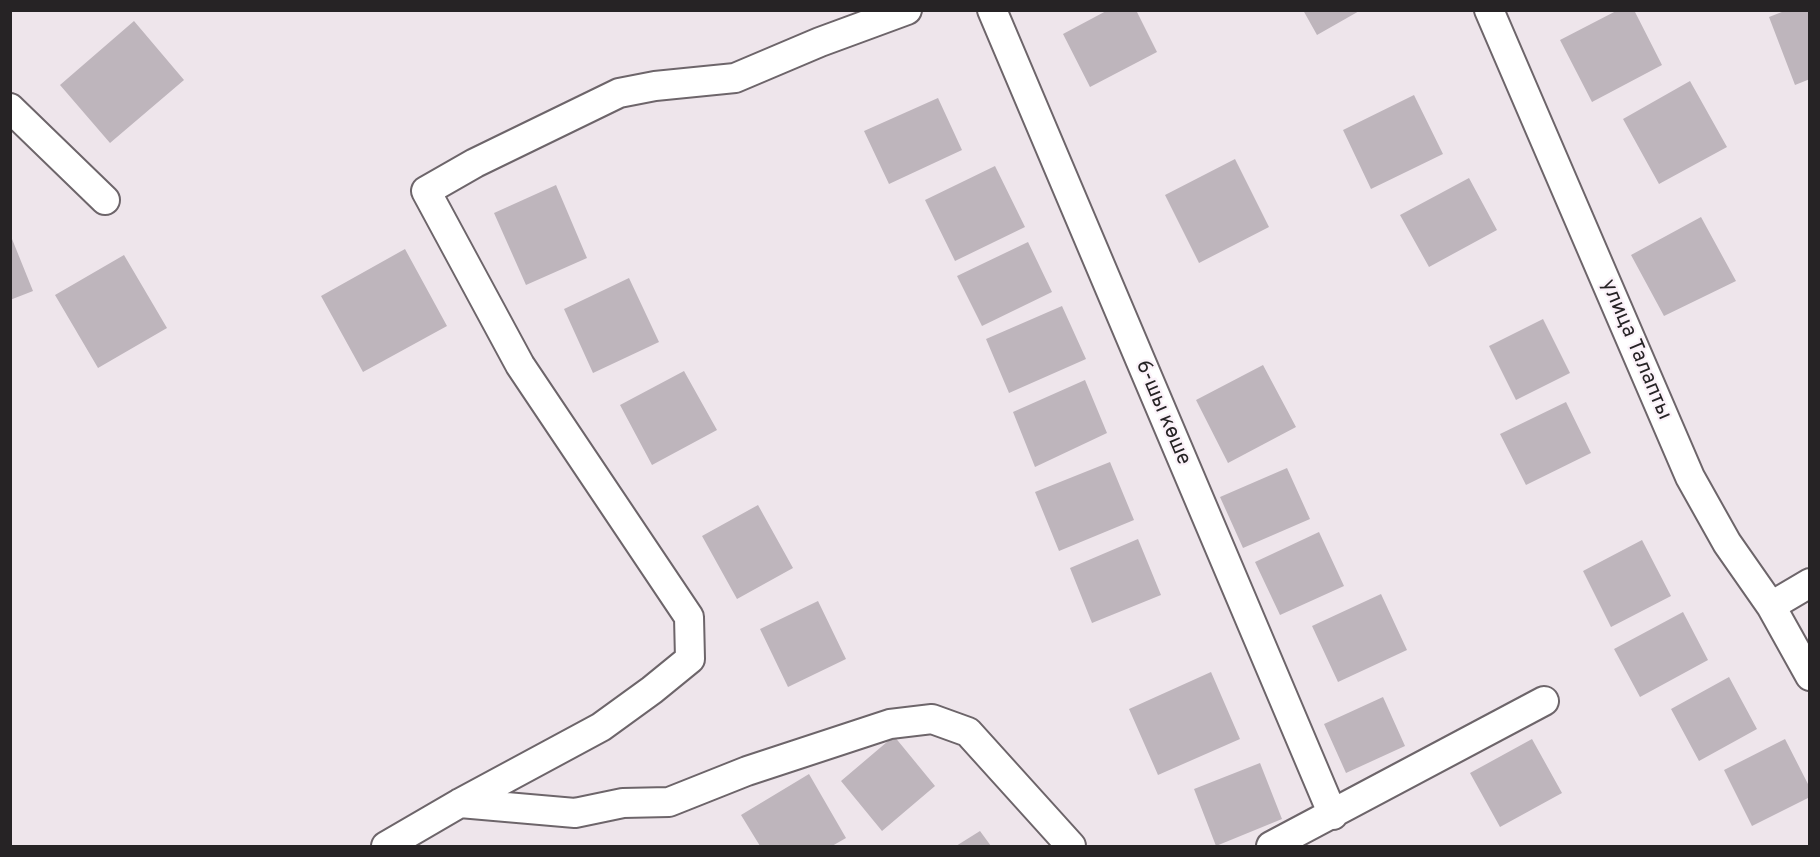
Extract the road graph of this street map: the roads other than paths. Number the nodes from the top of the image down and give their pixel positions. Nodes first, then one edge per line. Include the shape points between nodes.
1 (907, 10) edge
2 (992, 10) edge
3 (1489, 10) edge
4 (10, 108) edge
5 (105, 200) dead end
6 (1809, 583) edge
7 (1771, 606) junction
8 (1809, 676) edge
9 (1544, 701) dead end
10 (460, 803) junction
11 (1333, 815) junction
12 (386, 846) edge
13 (1071, 846) edge
14 (1271, 846) edge

1 - 10 street via 735,78 619,93 426,191 520,365 689,617 690,659 601,728
2 - 11 street, 6-шы көше
3 - 7 street, улица Талапты via 1690,477 1727,543
4 - 5 street
6 - 7 street
7 - 8 street, улица Талапты
9 - 11 street
10 - 12 street
10 - 13 street via 575,813 623,803 669,802 747,771 890,724 932,719 968,732
11 - 14 street

